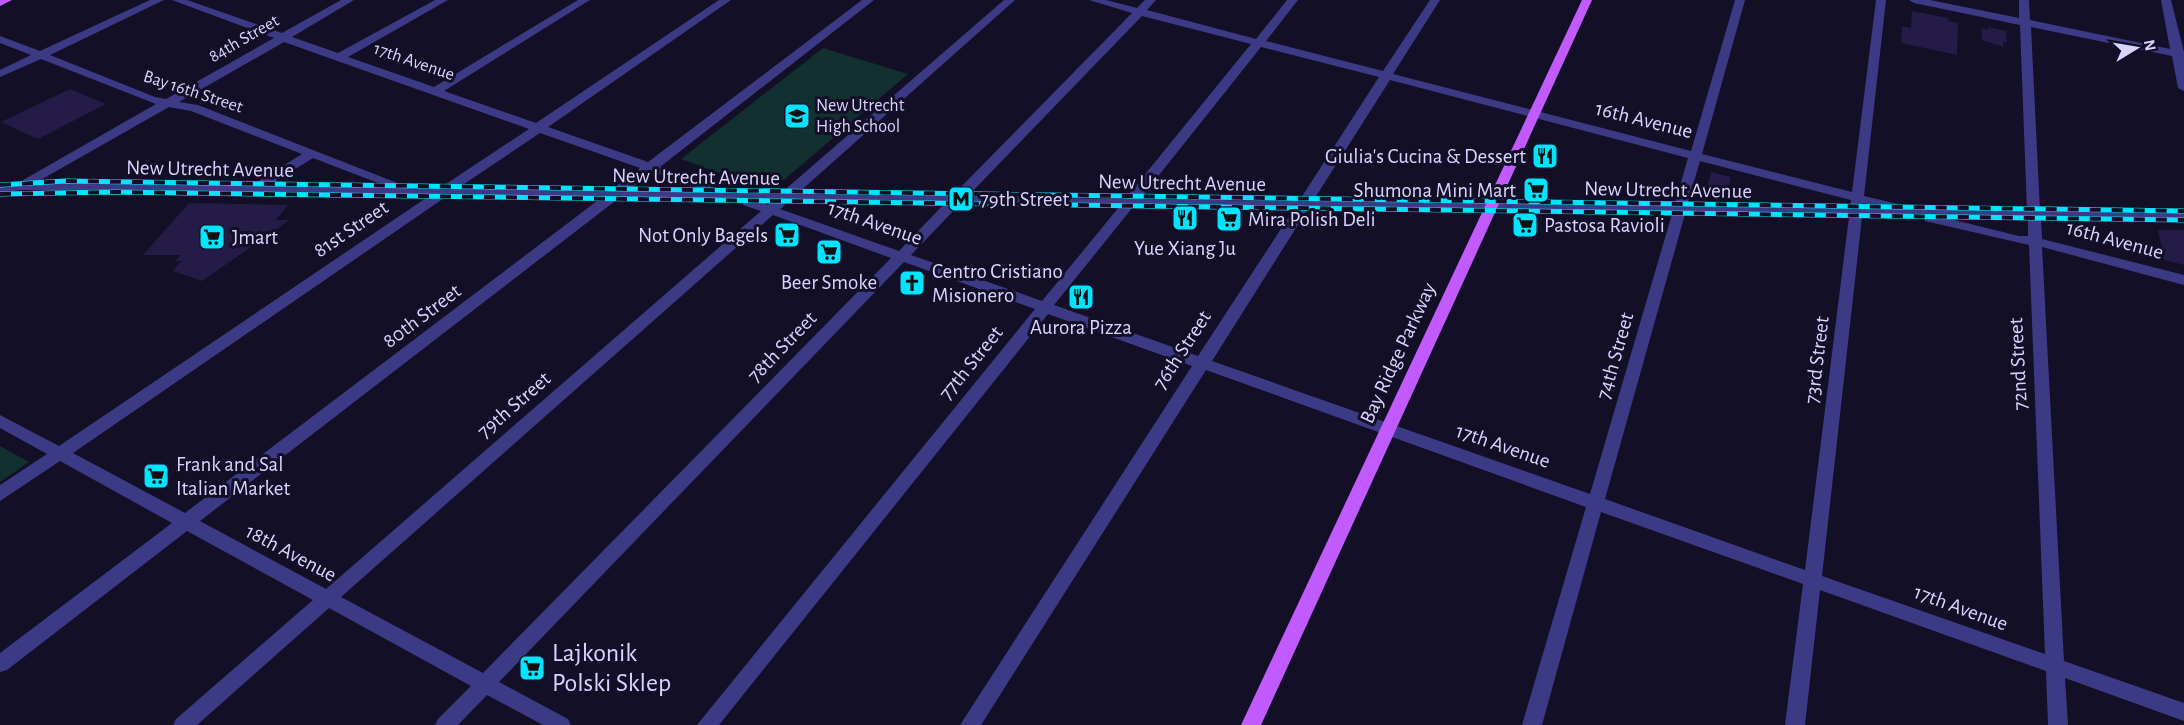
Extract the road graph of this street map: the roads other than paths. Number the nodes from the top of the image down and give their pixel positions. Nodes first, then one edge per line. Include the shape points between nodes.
1 (7, 0) edge
2 (159, 0) edge
3 (177, 0) edge
4 (349, 0) edge
5 (443, 0) edge
6 (585, 0) edge
7 (726, 0) edge
8 (869, 0) edge
9 (1010, 0) edge
10 (1094, 0) edge
11 (1151, 0) edge
12 (1293, 0) edge
13 (1435, 0) edge
14 (1587, 0) edge
15 (1740, 0) edge
16 (1881, 0) edge
17 (1914, 0) edge
18 (2024, 0) edge
19 (2166, 0) edge
20 (0, 3) edge
21 (1139, 12) junction
22 (2026, 22) junction
23 (285, 36) junction
24 (0, 39) edge
25 (1258, 43) junction
26 (2181, 54) edge
27 (42, 55) junction
28 (339, 57) junction
29 (0, 75) edge
30 (1386, 76) junction
31 (2184, 88) edge
32 (435, 91) junction
33 (168, 104) junction
34 (1534, 114) junction
35 (540, 127) junction
36 (312, 153) junction
37 (1695, 155) junction
38 (651, 167) junction
39 (22, 186) junction
40 (0, 189) edge
41 (255, 189) junction
42 (410, 189) junction
43 (446, 190) junction
44 (614, 195) junction
45 (733, 197) junction
46 (0, 198) edge
47 (783, 198) junction
48 (816, 198) junction
49 (956, 200) junction
50 (1130, 201) junction
51 (1857, 203) junction
52 (1303, 204) junction
53 (1491, 207) junction
54 (1680, 209) junction
55 (770, 210) junction
56 (1908, 211) junction
57 (2033, 213) junction
58 (2184, 217) edge
59 (806, 223) junction
60 (2035, 241) junction
61 (903, 256) junction
62 (2184, 280) edge
63 (1046, 307) junction
64 (1200, 363) junction
65 (0, 421) edge
66 (1387, 429) junction
67 (60, 453) junction
68 (0, 494) edge
69 (1596, 503) junction
70 (187, 522) junction
71 (1812, 579) junction
72 (328, 598) junction
73 (0, 664) edge
74 (2055, 666) junction
75 (486, 684) junction
76 (2184, 712) edge
77 (183, 725) edge
78 (445, 725) edge
79 (561, 725) edge
80 (707, 725) edge
81 (970, 725) edge
82 (1251, 725) edge
83 (1532, 725) edge
84 (1795, 725) edge
85 (2058, 725) edge

1 - 20 main road
2 - 27 street
3 - 23 street, 17th Avenue
4 - 23 street, 84th Street
5 - 28 street
6 - 32 street
7 - 35 street, 81st Street
8 - 38 street, 80th Street
9 - 47 street, 79th Street
10 - 21 street, 16th Avenue
11 - 21 street, 78th Street
12 - 25 street, 77th Street
13 - 30 street, 76th Street
14 - 34 main road, Bay Ridge Parkway
15 - 37 street, 74th Street
16 - 51 street, 73rd Street
17 - 22 street
18 - 22 street, 72nd Street
19 - 26 street
21 - 25 street, 16th Avenue
21 - 49 street, 78th Street
22 - 26 street
22 - 57 street, 72nd Street
23 - 28 street, 17th Avenue
23 - 33 street, 84th Street
24 - 27 street, Bay 16th Street
25 - 30 street, 16th Avenue
25 - 50 street, 77th Street
26 - 31 street
27 - 29 street
27 - 33 street, Bay 16th Street
28 - 32 street, 17th Avenue
30 - 34 street, 16th Avenue
30 - 52 street, 76th Street
32 - 35 street, 17th Avenue
33 - 36 street, Bay 16th Street via 194,108
33 - 39 street, 84th Street
34 - 37 street, 16th Avenue
34 - 53 main road, Bay Ridge Parkway
35 - 38 street, 17th Avenue
35 - 43 street, 81st Street
36 - 41 street
36 - 42 street, Bay 16th Street
37 - 51 street, 16th Avenue
37 - 54 street, 74th Street
38 - 44 street, 80th Street
38 - 45 street, 17th Avenue
39 - 40 street, New Utrecht Avenue
39 - 41 street, New Utrecht Avenue
39 - 46 street, 84th Street
41 - 42 street, New Utrecht Avenue
42 - 43 street, New Utrecht Avenue
43 - 44 street, New Utrecht Avenue
43 - 67 street, 81st Street
44 - 45 street, New Utrecht Avenue
44 - 70 street, 80th Street
45 - 47 street, New Utrecht Avenue
45 - 55 street, 17th Avenue
47 - 48 street, New Utrecht Avenue
47 - 55 street, 79th Street
48 - 49 street, New Utrecht Avenue
48 - 59 street, 17th Avenue
49 - 50 street, New Utrecht Avenue
49 - 61 street, 78th Street
50 - 52 street, New Utrecht Avenue
50 - 63 street, 77th Street
51 - 54 street, New Utrecht Avenue
51 - 56 street, 16th Avenue
51 - 71 street, 73rd Street
52 - 53 street, New Utrecht Avenue
52 - 64 street, 76th Street
53 - 54 street, New Utrecht Avenue
53 - 66 main road, Bay Ridge Parkway
54 - 69 street, 74th Street
55 - 59 street, 17th Avenue
55 - 72 street, 79th Street
56 - 57 street
56 - 60 street, 16th Avenue
57 - 58 street
57 - 60 street, 72nd Street
59 - 61 street, 17th Avenue
60 - 62 street, 16th Avenue
60 - 74 street, 72nd Street
61 - 63 street, 17th Avenue
61 - 75 street, 78th Street
63 - 64 street, 17th Avenue
63 - 80 street, 77th Street
64 - 66 street, 17th Avenue
64 - 81 street, 76th Street
65 - 67 street, 18th Avenue
66 - 69 street, 17th Avenue
66 - 82 main road, Bay Ridge Parkway
67 - 68 street, 81st Street
67 - 70 street, 18th Avenue
69 - 71 street, 17th Avenue
69 - 83 street, 74th Street
70 - 72 street, 18th Avenue
70 - 73 street, 80th Street
71 - 74 street, 17th Avenue
71 - 84 street, 73rd Street
72 - 75 street, 18th Avenue
72 - 77 street, 79th Street
74 - 76 street, 17th Avenue
74 - 85 street, 72nd Street
75 - 78 street, 78th Street
75 - 79 street, 18th Avenue

